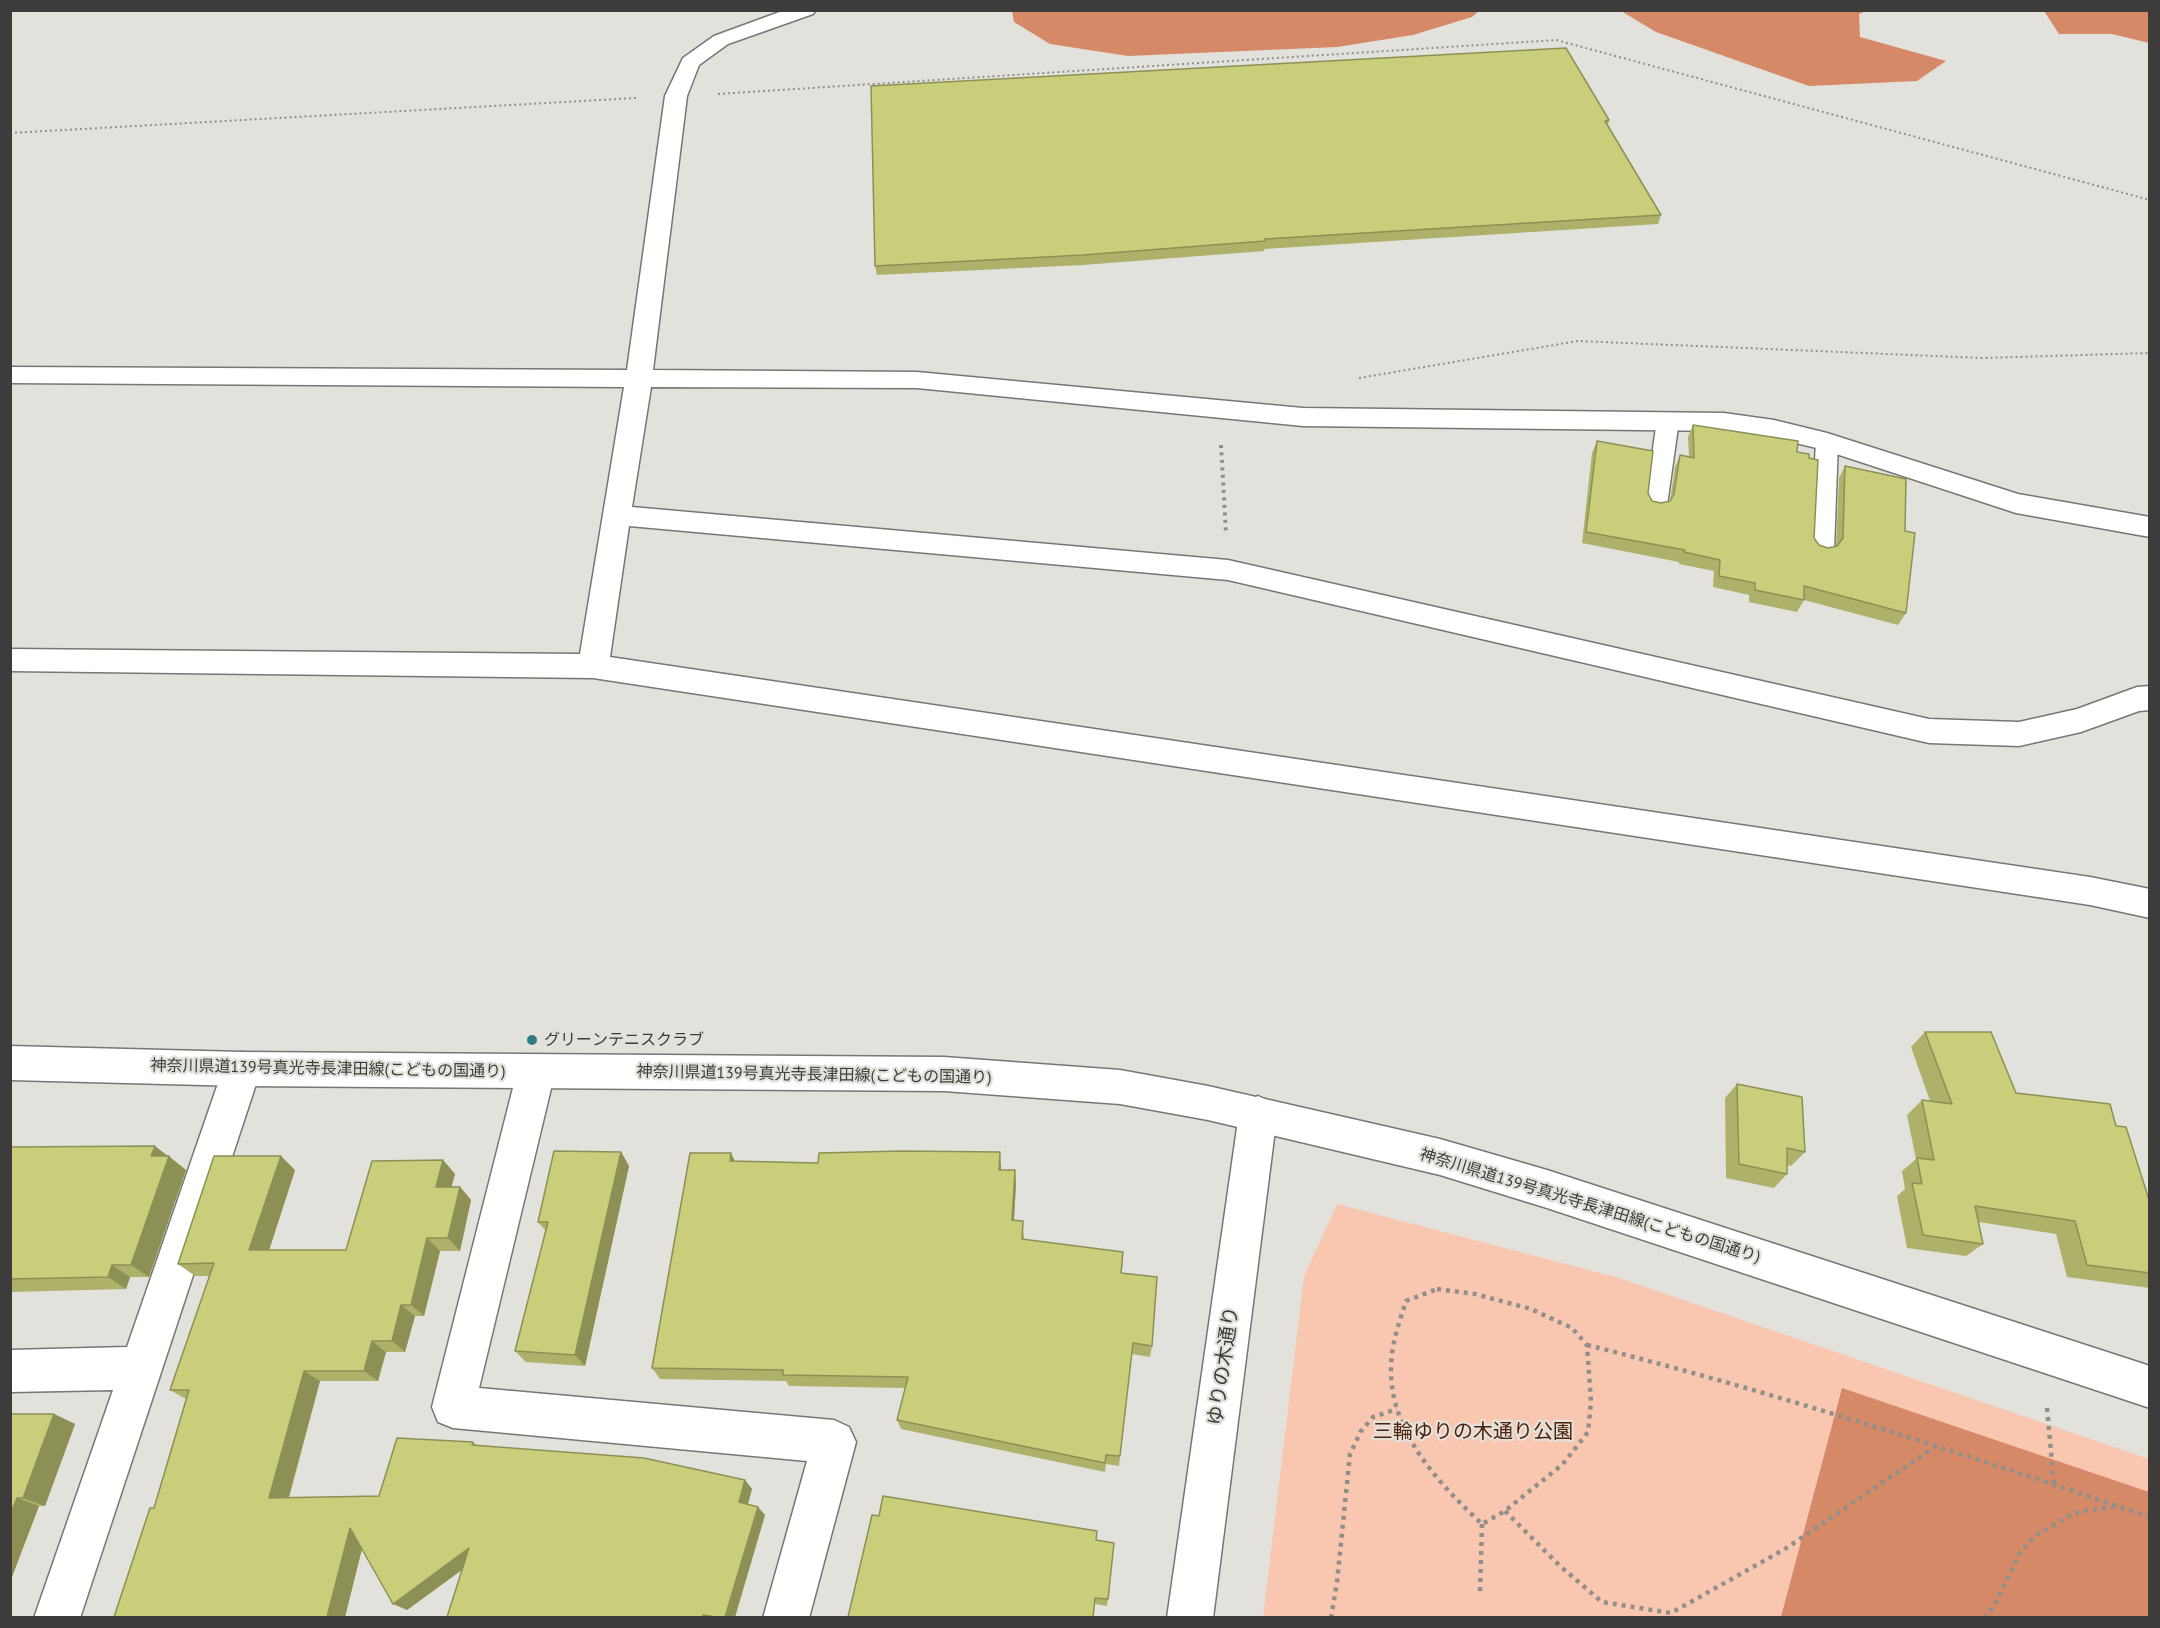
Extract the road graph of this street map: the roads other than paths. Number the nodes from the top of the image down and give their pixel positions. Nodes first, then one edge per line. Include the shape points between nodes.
1 (806, 10) edge
2 (10, 375) edge
3 (639, 377) junction
4 (1668, 420) junction
5 (1827, 442) junction
6 (1656, 505) edge
7 (617, 515) junction
8 (2150, 527) edge
9 (1822, 550) edge
10 (10, 660) edge
11 (593, 666) junction
12 (2150, 698) edge
13 (2150, 904) edge
14 (10, 1063) edge
15 (242, 1069) junction
16 (536, 1072) junction
17 (1258, 1114) junction
18 (139, 1368) junction
19 (10, 1371) edge
20 (2150, 1387) edge
21 (57, 1617) edge
22 (786, 1617) edge
23 (1190, 1617) edge

1 - 3 street via 721,40 690,62 676,96
2 - 3 street
3 - 4 street via 917,380 1303,417
3 - 7 street
4 - 5 street via 1724,422
4 - 6 lane
5 - 8 street via 2016,503
5 - 9 lane
7 - 11 street
7 - 12 street via 1228,570 1929,731 2019,734
10 - 11 street
11 - 13 street via 2090,891
14 - 15 street, 神奈川県道139号真光寺長津田線(こどもの国通り)
15 - 16 street, 神奈川県道139号真光寺長津田線(こどもの国通り)
15 - 18 street
16 - 17 street, 神奈川県道139号真光寺長津田線(こどもの国通り) via 944,1074 1120,1087
16 - 22 street via 453,1407 834,1442
17 - 20 street, 神奈川県道139号真光寺長津田線(こどもの国通り) via 1440,1156
17 - 23 street, ゆりの木通り
18 - 19 street
18 - 21 street

